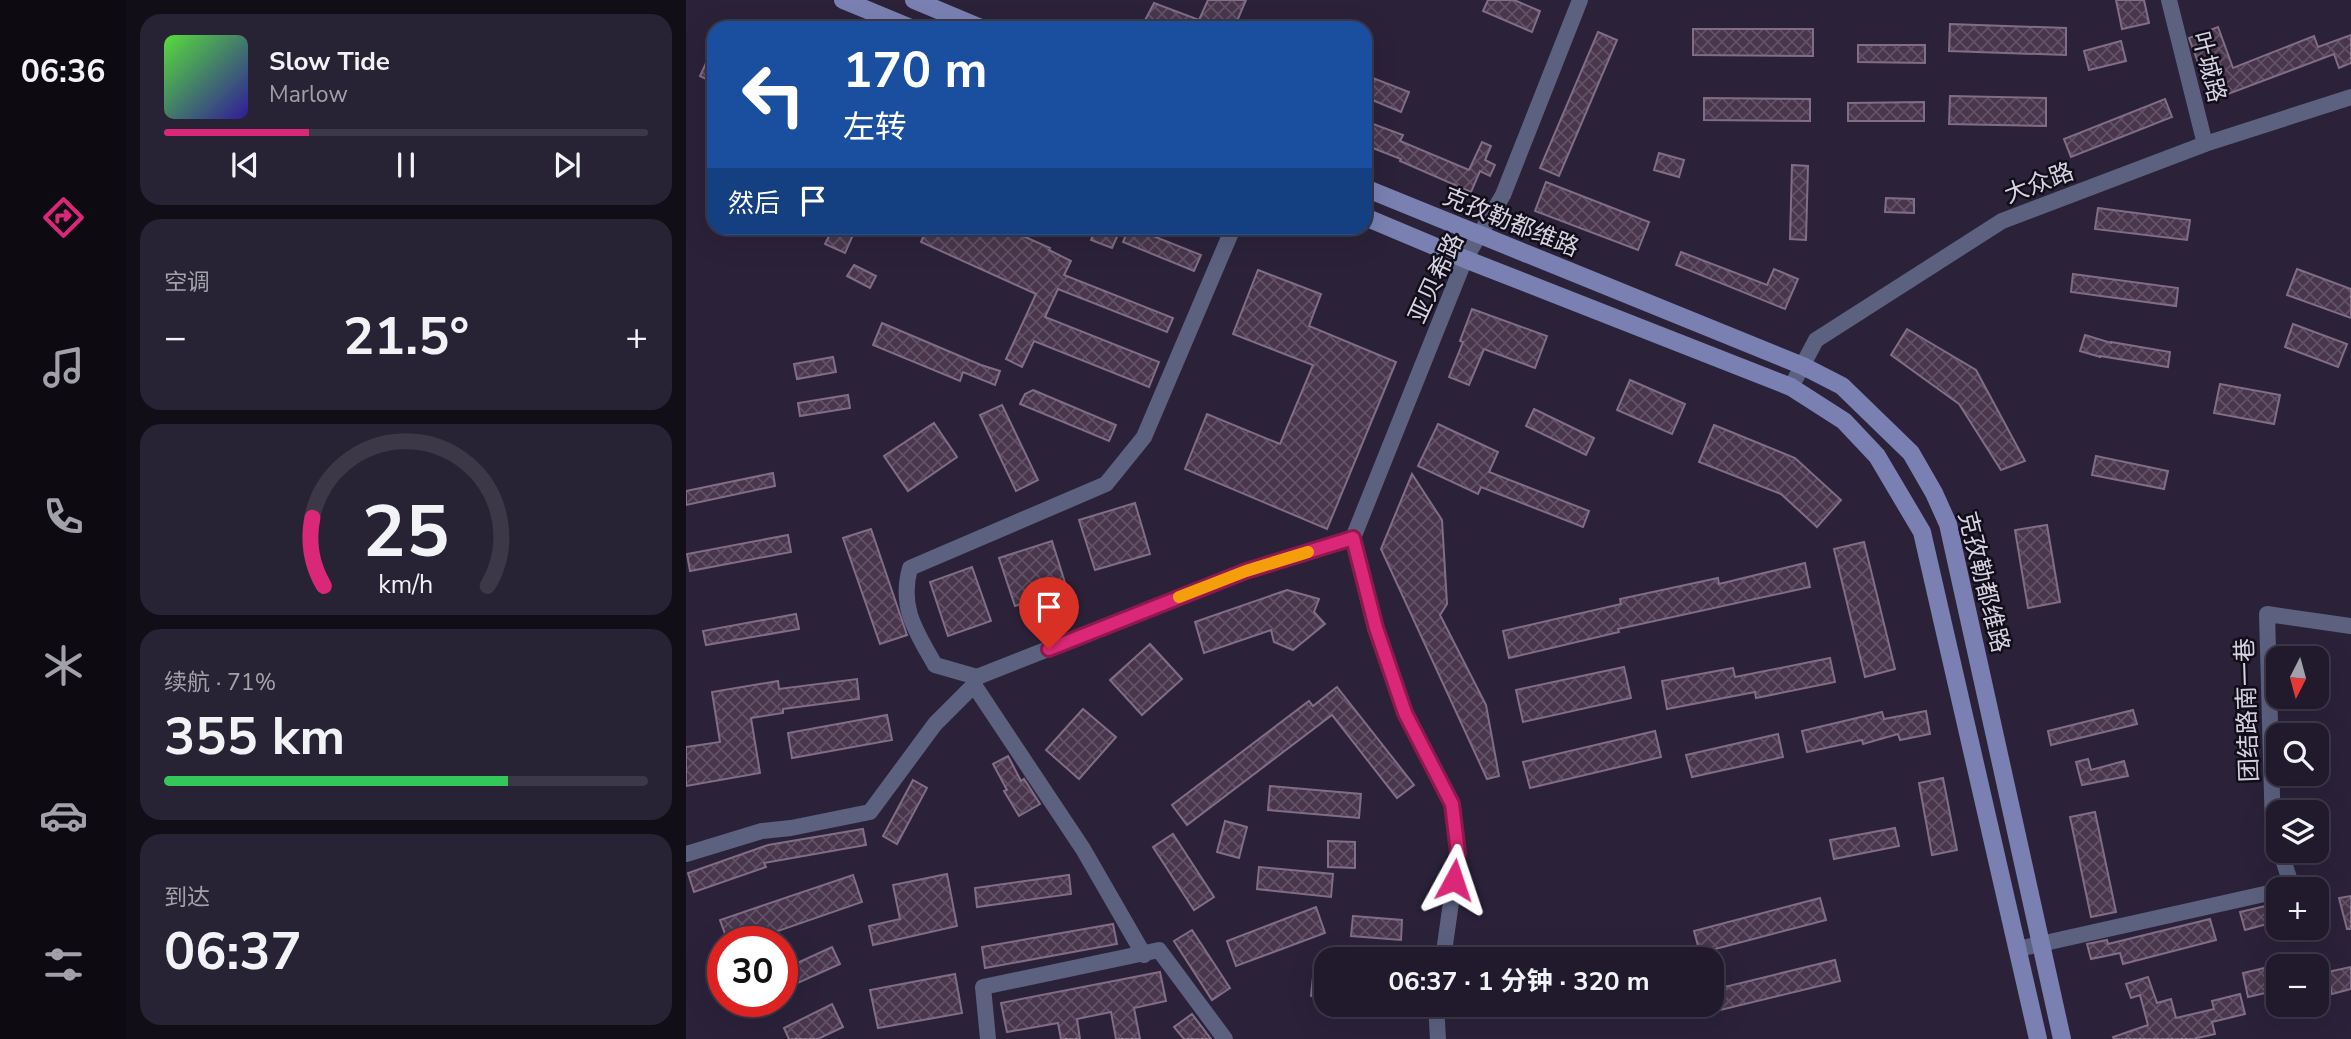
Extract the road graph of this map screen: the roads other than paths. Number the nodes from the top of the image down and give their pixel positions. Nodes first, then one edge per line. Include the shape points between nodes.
1 (843, 0) edge
2 (915, 0) edge
3 (1580, 0) edge
4 (2169, 0) edge
5 (894, 21) edge
6 (964, 21) edge
7 (2351, 97) edge
8 (2206, 144) junction
9 (1372, 191) edge
10 (1372, 220) edge
11 (1230, 235) edge
12 (1481, 236) junction
13 (1465, 259) junction
14 (1803, 366) junction
15 (1791, 387) junction
16 (1353, 538) junction
17 (2351, 626) edge
18 (975, 681) junction
19 (2272, 800) edge
20 (686, 854) edge
21 (2266, 894) edge
22 (2040, 944) junction
23 (1445, 947) edge
24 (2018, 949) junction
25 (1143, 954) junction
26 (1437, 1017) edge
27 (988, 1039) edge
28 (1225, 1039) edge
29 (1438, 1039) edge
30 (2038, 1039) edge
31 (2062, 1039) edge

1 - 5 main road
2 - 6 main road
3 - 12 street, 亚贝希路 via 1503,195
4 - 8 street, 叶城路
7 - 8 street, 大众路
8 - 14 street, 大众路 via 2002,221 1816,340
9 - 12 main road, 克孜勒都维路
10 - 13 main road, 克孜勒都维路
11 - 18 street via 1144,437 1106,484 910,568 905,586 909,618 935,665
12 - 13 street, 亚贝希路
12 - 14 main road, 克孜勒都维路
13 - 15 main road, 克孜勒都维路
13 - 16 street, 亚贝希路
14 - 15 street, 大众路
14 - 22 main road, 克孜勒都维路 via 1842,386 1911,453 1948,524
15 - 24 main road, 克孜勒都维路 via 1844,421 1877,456 1922,532
16 - 18 street via 1246,571
16 - 23 street via 1376,628 1405,713 1452,804 1458,853
17 - 19 street, 团结路南一巷 via 2267,614
18 - 20 street via 935,724 870,812 762,831
18 - 25 street via 1083,849
21 - 22 street
22 - 24 street
22 - 31 main road, 克孜勒都维路
24 - 30 main road, 克孜勒都维路
25 - 27 street via 983,987
25 - 28 street via 1159,950
26 - 29 street

